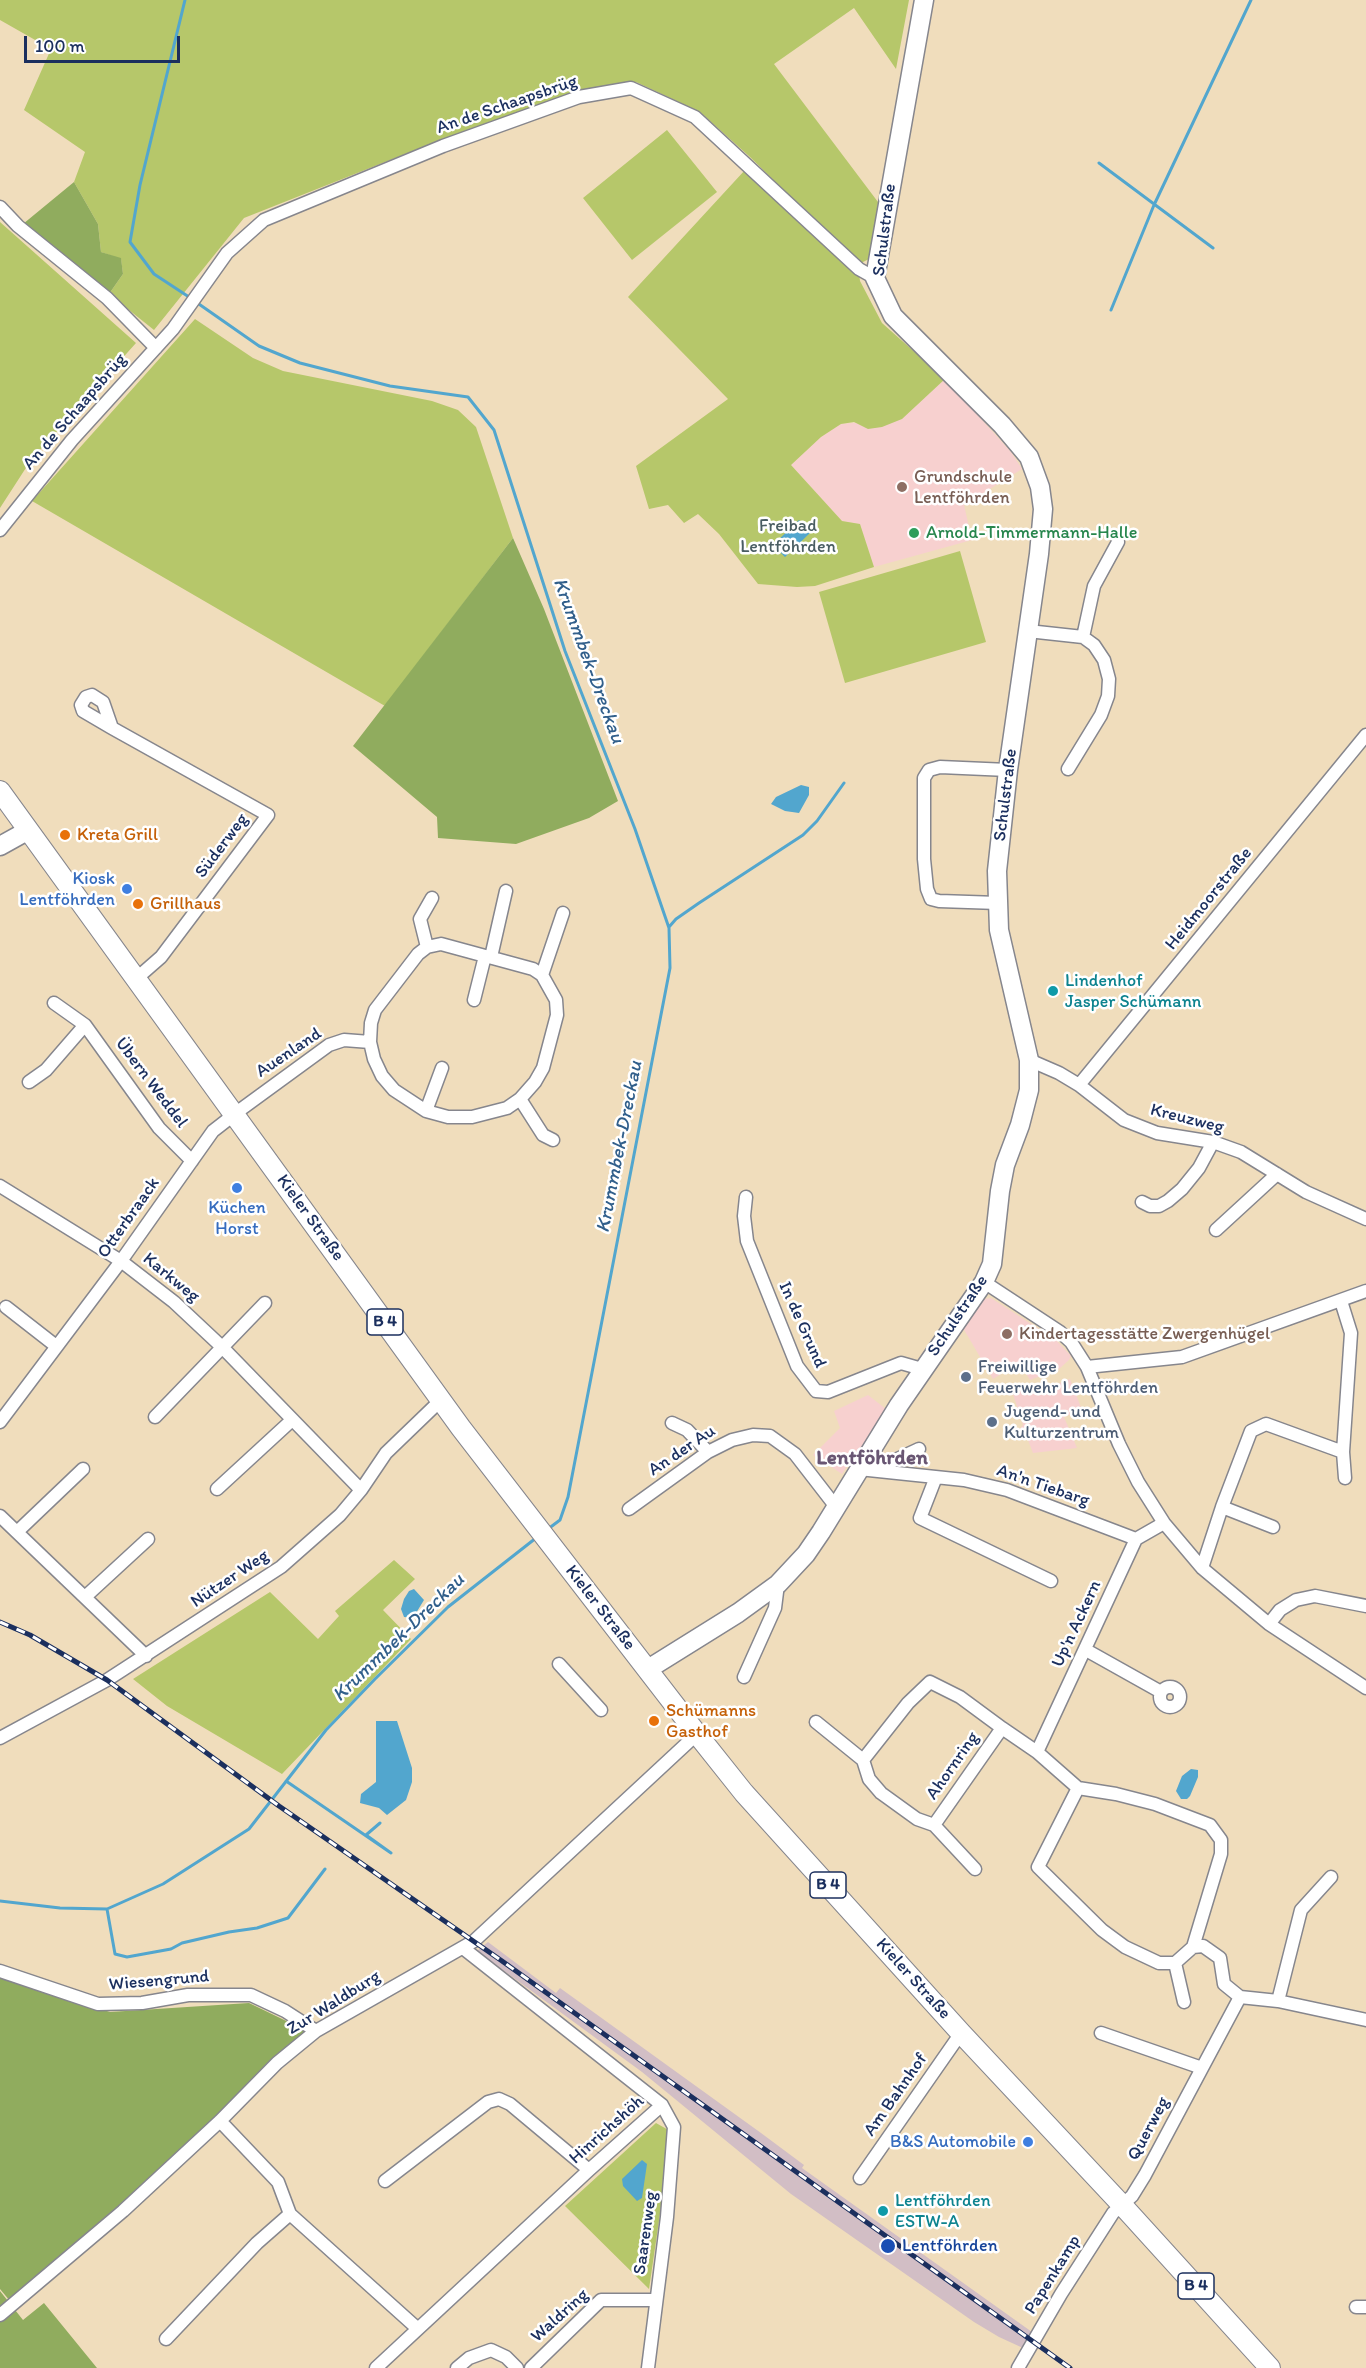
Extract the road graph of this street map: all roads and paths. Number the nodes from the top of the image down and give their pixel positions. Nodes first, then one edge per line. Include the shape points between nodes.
1 (924, 0) edge
2 (0, 207) edge
3 (875, 278) junction
4 (156, 348) junction
5 (0, 530) edge
6 (1118, 542) dead end
7 (1028, 631) junction
8 (1083, 637) junction
9 (112, 728) dead end
10 (1366, 735) edge
11 (1068, 769) dead end
12 (1008, 770) junction
13 (0, 791) edge
14 (27, 831) junction
15 (0, 846) edge
16 (506, 891) dead end
17 (432, 898) dead end
18 (998, 903) junction
19 (563, 913) dead end
20 (427, 947) junction
21 (488, 957) junction
22 (542, 975) junction
23 (137, 978) junction
24 (474, 1000) dead end
25 (54, 1003) dead end
26 (85, 1025) junction
27 (370, 1042) junction
28 (1029, 1060) junction
29 (442, 1068) dead end
30 (29, 1082) dead end
31 (1079, 1085) junction
32 (520, 1099) junction
33 (426, 1111) junction
34 (235, 1114) junction
35 (553, 1140) dead end
36 (1213, 1142) junction
37 (192, 1161) junction
38 (1277, 1174) junction
39 (0, 1186) edge
40 (746, 1197) dead end
41 (1142, 1202) dead end
42 (1366, 1219) edge
43 (1216, 1230) dead end
44 (121, 1261) junction
45 (984, 1282) junction
46 (1366, 1291) edge
47 (1341, 1301) junction
48 (265, 1303) dead end
49 (6, 1307) dead end
50 (56, 1346) junction
51 (222, 1347) junction
52 (1087, 1367) junction
53 (922, 1369) junction
54 (441, 1400) junction
55 (155, 1417) dead end
56 (292, 1420) junction
57 (0, 1422) edge
58 (672, 1423) dead end
59 (919, 1449) dead end
60 (708, 1452) junction
61 (1343, 1452) junction
62 (83, 1469) dead end
63 (866, 1470) junction
64 (936, 1478) junction
65 (1345, 1478) dead end
66 (217, 1489) dead end
67 (361, 1490) junction
68 (836, 1507) junction
69 (1222, 1507) junction
70 (630, 1509) dead end
71 (0, 1516) edge
72 (1164, 1523) junction
73 (1273, 1527) dead end
74 (18, 1530) junction
75 (148, 1539) dead end
76 (1136, 1539) junction
77 (1202, 1568) junction
78 (1051, 1581) dead end
79 (778, 1584) junction
80 (85, 1597) junction
81 (1366, 1606) edge
82 (1269, 1624) junction
83 (1086, 1650) junction
84 (146, 1656) junction
85 (559, 1664) dead end
86 (649, 1672) junction
87 (744, 1677) dead end
88 (1366, 1688) edge
89 (1161, 1692) dead end
90 (601, 1710) dead end
91 (816, 1722) dead end
92 (1002, 1728) junction
93 (697, 1734) junction
94 (0, 1738) edge
95 (1037, 1752) junction
96 (863, 1760) junction
97 (1078, 1788) junction
98 (934, 1825) junction
99 (975, 1869) dead end
100 (1331, 1878) dead end
101 (1192, 1947) junction
102 (462, 1948) junction
103 (1175, 1963) junction
104 (0, 1971) edge
105 (1240, 1997) junction
106 (1278, 2001) junction
107 (1184, 2002) dead end
108 (1366, 2020) edge
109 (316, 2031) junction
110 (961, 2033) junction
111 (1101, 2033) dead end
112 (1202, 2068) junction
113 (662, 2105) junction
114 (220, 2121) junction
115 (589, 2170) junction
116 (860, 2178) dead end
117 (385, 2181) dead end
118 (1122, 2205) junction
119 (290, 2214) junction
120 (655, 2300) junction
121 (0, 2315) edge
122 (418, 2329) junction
123 (166, 2339) dead end
124 (376, 2368) edge
125 (457, 2368) edge
126 (517, 2368) edge
127 (531, 2368) edge
128 (648, 2368) edge
129 (1018, 2368) edge
130 (1270, 2368) edge

1 - 3 street, Schulstraße
2 - 4 street via 107,298
3 - 4 street, An de Schaapsbrüg via 859,269 695,117 632,88 568,101 443,146 264,220 227,253
3 - 7 street, Schulstraße via 892,315 1002,425 1034,468 1043,509
4 - 5 street, An de Schaapsbrüg via 72,440
6 - 8 street via 1095,586
7 - 8 street
7 - 12 street, Schulstraße
8 - 11 street via 1104,660 1108,696
9 - 23 street, Süderweg via 268,815 161,957
10 - 31 street, Heidmoorstraße
12 - 18 street, Schulstraße via 997,871
12 - 18 street via 940,767 929,770 924,778 924,860 931,899
13 - 14 main road, Kieler Straße / B 4
14 - 15 street
14 - 23 main road, Kieler Straße / B 4
16 - 21 street
17 - 20 street via 420,919
18 - 28 street, Schulstraße via 999,930
19 - 22 street
20 - 21 street via 441,944
20 - 27 street via 375,1010
21 - 22 street
21 - 24 street
22 - 32 street via 556,1000 557,1015 543,1068
23 - 34 main road, Kieler Straße / B 4
25 - 26 street, Übern Weddel
26 - 30 street via 46,1070
26 - 37 street, Übern Weddel via 159,1128
27 - 33 street via 382,1076 394,1090
27 - 34 street, Auenland via 344,1040 329,1045
28 - 31 street, Kreuzweg
28 - 45 street, Schulstraße via 1027,1100 1005,1166 992,1264
29 - 33 street
31 - 36 street, Kreuzweg via 1124,1120 1157,1133
32 - 33 street via 507,1108 472,1117 448,1117
32 - 35 street via 543,1135
34 - 37 street, Otterbraack via 213,1131
34 - 54 main road, Kieler Straße / B 4
36 - 38 street, Kreuzweg via 1240,1152
36 - 41 street via 1199,1168 1168,1201 1159,1206
37 - 44 street, Otterbraack
38 - 42 street, Kreuzweg
38 - 43 street
39 - 44 street, Karkweg
40 - 53 street, In de Grund via 747,1242 796,1366 816,1391 828,1392 901,1364
44 - 50 street, Otterbraack
44 - 51 street, Karkweg via 174,1302
45 - 52 street via 1060,1332
45 - 53 street, Schulstraße
46 - 47 street
47 - 52 street via 1182,1357
47 - 61 street via 1352,1333
48 - 51 street
49 - 50 street
50 - 57 street, Otterbraack
51 - 55 street
51 - 56 street, Karkweg
52 - 72 street via 1119,1444
53 - 63 street, Schulstraße
54 - 67 street, Nützer Weg via 387,1453
54 - 86 main road, Kieler Straße / B 4
56 - 66 street
56 - 67 street, Karkweg
58 - 60 street via 687,1430
59 - 63 street
60 - 68 street, An der Au via 732,1440 770,1436 795,1454
60 - 70 street, An der Au
61 - 65 street
61 - 69 street via 1266,1424 1251,1431
62 - 74 street
63 - 64 street, An'n Tiebarg
63 - 68 street, Schulstraße
64 - 76 street, An'n Tiebarg via 1007,1490
64 - 78 street via 920,1518
67 - 84 street, Nützer Weg via 340,1515 281,1567
68 - 79 street, Schulstraße via 806,1554
69 - 73 street
69 - 77 street
71 - 74 street
72 - 76 street
72 - 77 street
74 - 80 street
75 - 80 street
76 - 83 street, Up'n Ackern
77 - 82 street
79 - 86 street, Schulstraße
79 - 87 street via 775,1608
80 - 84 street
81 - 82 street via 1315,1596 1296,1599
82 - 88 street
83 - 89 street
83 - 95 street, Up'n Ackern
84 - 94 street, Nützer Weg
85 - 90 street
86 - 93 main road, Kieler Straße / B 4
91 - 96 street, Ahornring
92 - 95 street, Ahornring
92 - 96 street, Ahornring via 960,1697 930,1682 908,1703
92 - 98 street, Ahornring
93 - 102 street, Zur Waldburg
93 - 110 main road, Kieler Straße / B 4 via 744,1792
95 - 97 street, Ahornring
96 - 98 street, Ahornring via 868,1779 881,1793 917,1819
97 - 101 street via 1155,1804 1210,1825 1221,1840 1221,1854
97 - 103 street via 1038,1867 1102,1930 1125,1947 1159,1963
98 - 99 street, Ahornring
100 - 106 street via 1301,1910
101 - 103 street
101 - 105 street via 1203,1946 1220,1958 1224,1984
102 - 109 street, Zur Waldburg
102 - 113 street, Hinrichshöh
103 - 107 street
104 - 109 street, Wiesengrund via 98,2004 142,2003 188,1995 251,1995
105 - 106 street
105 - 112 street, Querweg
106 - 108 street
109 - 114 street, Zur Waldburg via 277,2063
110 - 116 street, Am Bahnhof
110 - 118 main road, Kieler Straße / B 4
111 - 112 street
112 - 118 street, Querweg via 1132,2196
113 - 115 street, Hinrichshöh
113 - 120 street, Saarenweg via 675,2133
114 - 119 street via 278,2182
114 - 121 street, Zur Waldburg via 123,2211
115 - 117 street via 499,2099 488,2102
115 - 122 street, Hinrichshöh
118 - 129 street, Papenkamp via 1061,2294
118 - 130 main road, Kieler Straße / B 4
119 - 122 street
119 - 123 street via 257,2243
120 - 127 street, Waldring via 601,2300
120 - 128 street, Saarenweg
122 - 124 street, Hinrichshöh
125 - 126 street via 469,2358 491,2350

